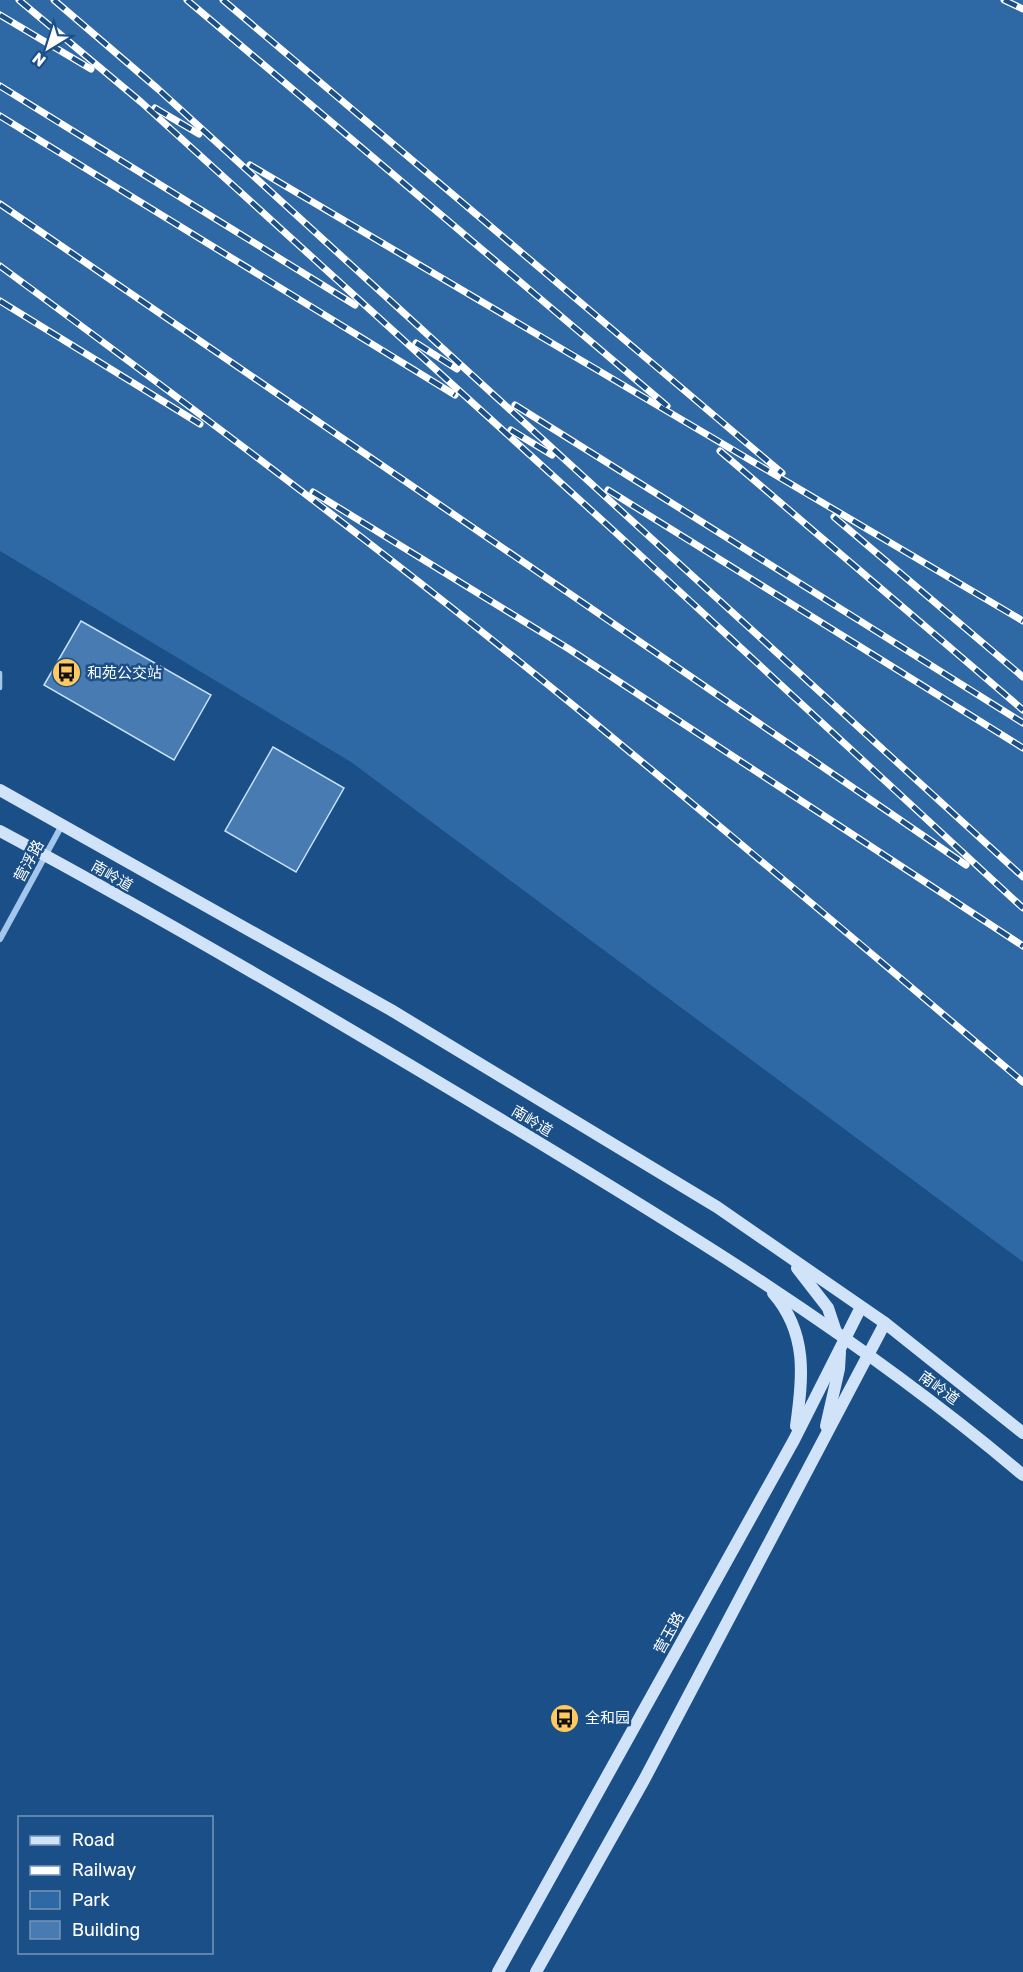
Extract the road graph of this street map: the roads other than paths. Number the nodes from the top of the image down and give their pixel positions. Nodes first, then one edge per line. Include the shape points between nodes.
1 (0, 673) edge
2 (0, 688) edge
3 (0, 790) edge
4 (62, 825) junction
5 (0, 831) edge
6 (46, 855) junction
7 (0, 939) edge
8 (775, 1246) junction
9 (754, 1274) junction
10 (861, 1307) junction
11 (885, 1323) junction
12 (840, 1338) junction
13 (868, 1354) junction
14 (1023, 1433) edge
15 (794, 1440) junction
16 (818, 1456) junction
17 (1023, 1475) edge
18 (498, 1972) edge
19 (536, 1972) edge

1 - 2 lane
3 - 4 street, 南岭道
4 - 6 street, 营浮路
4 - 8 street, 南岭道 via 391,1010
5 - 6 street, 南岭道
6 - 7 street, 营浮路
6 - 9 street, 南岭道 via 349,1028
8 - 10 street, 南岭道
8 - 12 street via 817,1292
9 - 12 street, 南岭道
9 - 15 street via 788,1311 800,1342 802,1378
10 - 11 street, 南岭道
10 - 12 street, 营玉路
11 - 13 street
11 - 14 street, 南岭道
12 - 13 street, 南岭道
12 - 15 street, 营玉路
12 - 16 street via 835,1388
13 - 16 street
13 - 17 street, 南岭道 via 958,1420
15 - 18 street, 营玉路
16 - 19 street via 650,1770

